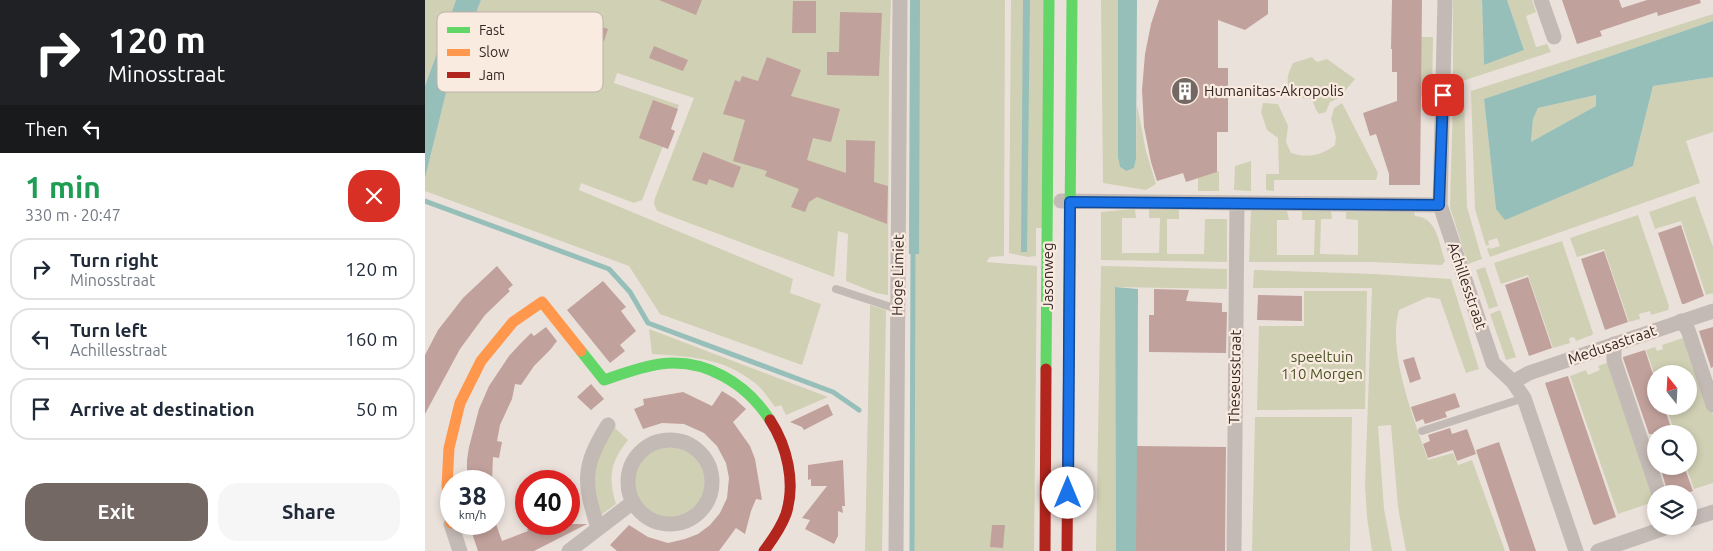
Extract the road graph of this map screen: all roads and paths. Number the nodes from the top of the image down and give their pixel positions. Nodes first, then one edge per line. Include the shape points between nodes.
1 (900, 0) edge
2 (1049, 0) edge
3 (1072, 0) edge
4 (1445, 0) edge
5 (1541, 0) edge
6 (1553, 37) dead end
7 (1047, 201) junction
8 (1070, 202) junction
9 (1237, 203) junction
10 (1439, 205) junction
11 (835, 289) dead end
12 (897, 310) junction
13 (1713, 311) edge
14 (1681, 322) junction
15 (1614, 344) junction
16 (1513, 382) junction
17 (1523, 398) junction
18 (1713, 405) edge
19 (607, 425) dead end
20 (1422, 431) dead end
21 (448, 470) edge
22 (1656, 485) edge
23 (633, 502) junction
24 (1713, 512) edge
25 (1697, 517) edge
26 (599, 528) junction
27 (1647, 534) edge
28 (455, 535) edge
29 (571, 550) edge
30 (460, 551) edge
31 (764, 551) edge
32 (896, 551) edge
33 (1045, 551) edge
34 (1067, 551) edge
35 (1233, 551) edge
36 (1576, 551) edge
37 (1598, 551) edge

1 - 12 street, Hoge Limiet
2 - 7 street, Jasonweg
3 - 8 street, Jasonweg
4 - 10 street, Achillesstraat
5 - 6 street
7 - 8 street
7 - 33 street, Jasonweg
8 - 9 street
8 - 34 street, Jasonweg
9 - 10 street
9 - 35 street, Theseusstraat
10 - 16 street, Achillesstraat via 1493,363
11 - 12 lane
12 - 32 street, Hoge Limiet
13 - 14 street, Medusastraat
14 - 15 street, Medusastraat
14 - 18 street via 1688,330
15 - 16 street, Medusastraat via 1529,373
15 - 22 street via 1614,360
16 - 17 street, Achillesstraat
17 - 20 lane
17 - 36 street, Achillesstraat
19 - 26 street via 596,443 587,470 588,493
21 - 31 street via 449,448 460,403 481,362 513,322 542,302 604,380 649,364 679,363 714,369 744,388 772,421 784,446 790,473 789,501 781,528
23 - 23 street via 642,514 656,522 671,525 686,522 707,504 711,493 713,482 706,459 685,442 658,442 646,448 637,456 628,479
23 - 26 street
24 - 25 street
26 - 29 street
27 - 37 street
28 - 30 street

